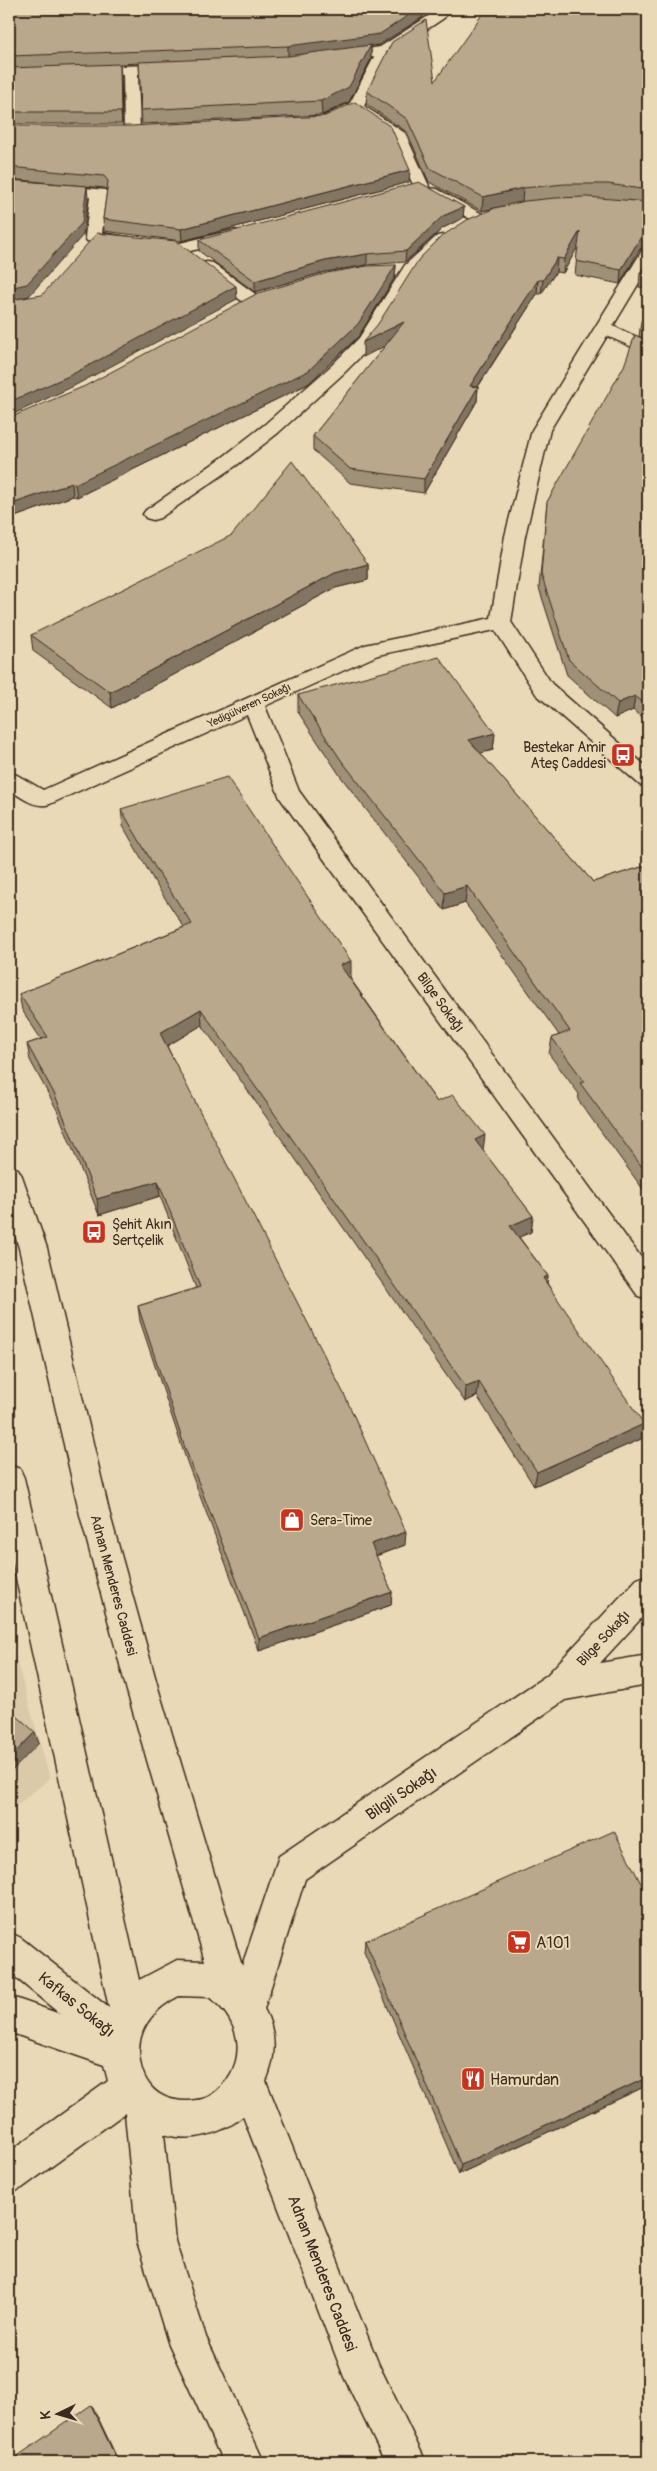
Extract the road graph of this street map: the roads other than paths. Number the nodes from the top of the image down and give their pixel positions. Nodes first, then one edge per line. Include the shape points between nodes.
1 (442, 9) edge
2 (384, 51) junction
3 (316, 60) edge
4 (189, 68) edge
5 (130, 70) junction
6 (9, 74) edge
7 (356, 106) junction
8 (306, 122) edge
9 (151, 130) edge
10 (113, 131) edge
11 (132, 132) junction
12 (9, 185) edge
13 (421, 186) junction
14 (402, 191) edge
15 (249, 231) edge
16 (93, 238) junction
17 (142, 243) edge
18 (162, 246) edge
19 (182, 248) junction
20 (80, 252) edge
21 (648, 254) edge
22 (271, 294) edge
23 (252, 300) junction
24 (234, 309) edge
25 (602, 328) junction
26 (648, 349) edge
27 (153, 514) dead end
28 (501, 622) junction
29 (254, 705) junction
30 (9, 780) edge
31 (648, 780) edge
32 (9, 1176) edge
33 (648, 1288) edge
34 (9, 1478) edge
35 (648, 1589) edge
36 (648, 1670) edge
37 (558, 1686) junction
38 (9, 1950) edge
39 (239, 2001) junction
40 (9, 2014) edge
41 (124, 2036) junction
42 (248, 2081) junction
43 (136, 2097) junction
44 (9, 2175) edge
45 (244, 2462) edge
46 (406, 2462) edge

1 - 2 street via 439,15
2 - 3 street
2 - 7 street
4 - 5 street
5 - 6 street
5 - 11 street
7 - 8 street via 325,121
7 - 13 street via 399,136
9 - 11 street
10 - 11 street
12 - 16 street via 99,193
13 - 14 street
13 - 27 street via 473,222 402,269 366,341 338,369 230,461
15 - 19 street
16 - 17 street
16 - 20 street
18 - 19 street
19 - 23 street
21 - 25 street
22 - 23 street
23 - 24 street
25 - 26 street
25 - 28 street via 541,430 515,536
28 - 29 street, Yedigülveren Sokağı via 372,650
28 - 31 street via 544,689
29 - 30 street, Yedigülveren Sokağı via 42,799
29 - 33 street, Bilge Sokağı via 288,794
32 - 39 street, Adnan Menderes Caddesi via 33,1248 97,1524 143,1691
34 - 41 street
35 - 37 street, Bilge Sokağı
36 - 37 street, Bilgili Sokağı
37 - 39 street, Bilgili Sokağı via 291,1868
38 - 41 street, Kafkas Sokağı
39 - 41 street via 215,1981 177,1978 158,1986 142,1999
39 - 42 street, Adnan Menderes Caddesi via 255,2032 256,2057
40 - 41 street
41 - 43 street via 121,2064
42 - 43 street, Adnan Menderes Caddesi via 220,2112 200,2120 181,2122 161,2117
42 - 46 street, Adnan Menderes Caddesi via 364,2377
43 - 44 street
43 - 45 street via 156,2241 188,2342

